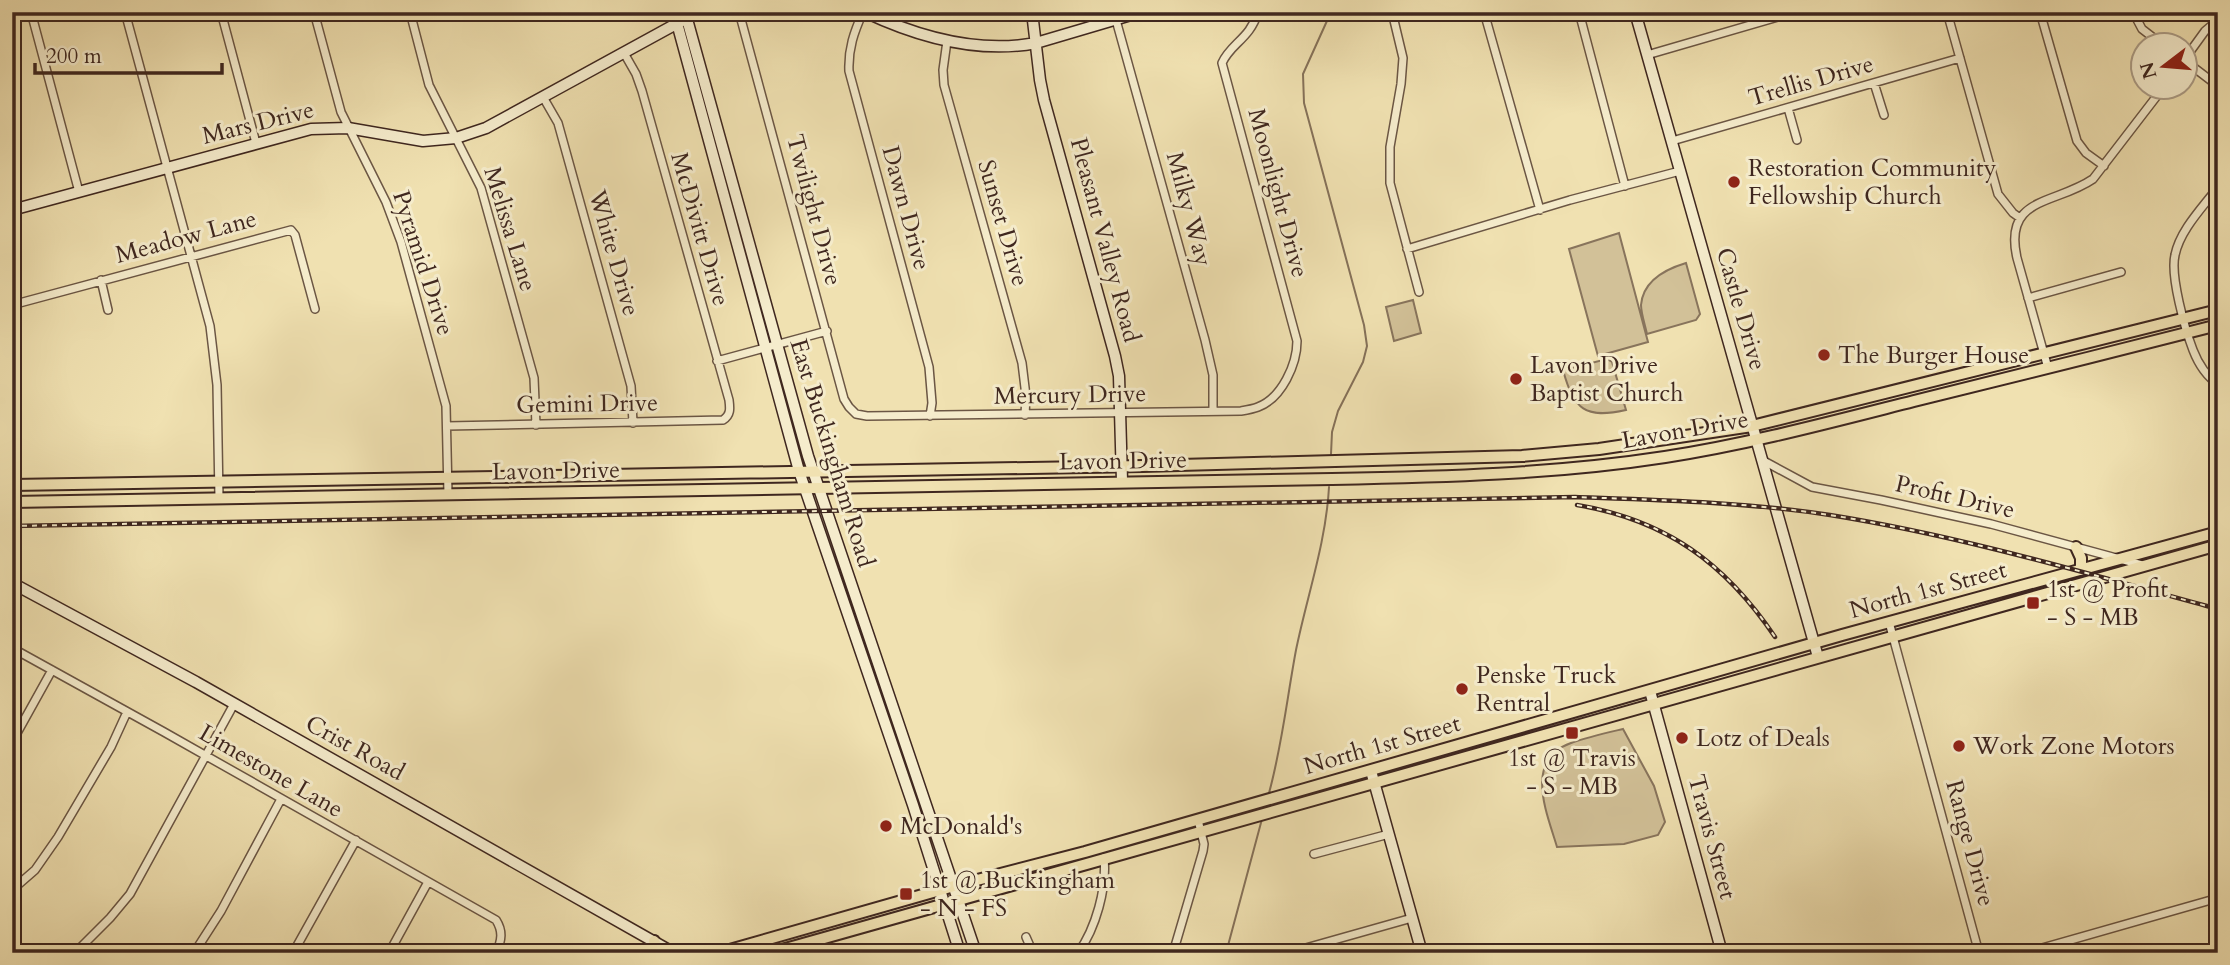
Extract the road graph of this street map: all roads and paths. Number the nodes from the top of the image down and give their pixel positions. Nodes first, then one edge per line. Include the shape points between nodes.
1 (31, 12) edge
2 (125, 12) edge
3 (221, 12) edge
4 (314, 12) edge
5 (410, 12) edge
6 (674, 12) edge
7 (698, 12) edge
8 (740, 12) edge
9 (864, 12) edge
10 (1032, 12) edge
11 (1141, 12) edge
12 (1258, 12) edge
13 (1392, 12) edge
14 (1484, 12) edge
15 (1578, 12) edge
16 (1635, 12) edge
17 (1795, 12) edge
18 (1947, 12) edge
19 (2040, 12) edge
20 (2133, 12) edge
21 (1129, 14) edge
22 (683, 18) edge
23 (1116, 20) junction
24 (2218, 20) edge
25 (2146, 32) edge
26 (947, 41) junction
27 (2198, 42) edge
28 (1036, 43) junction
29 (624, 53) junction
30 (1647, 55) junction
31 (1960, 58) junction
32 (2198, 70) edge
33 (1874, 83) junction
34 (2218, 86) edge
35 (544, 97) junction
36 (2152, 102) edge
37 (1788, 108) junction
38 (1884, 115) dead end
39 (348, 128) junction
40 (456, 138) junction
41 (1797, 140) dead end
42 (1672, 141) junction
43 (256, 143) junction
44 (2104, 166) junction
45 (166, 168) junction
46 (1680, 171) junction
47 (1625, 186) junction
48 (2218, 187) edge
49 (79, 192) junction
50 (12, 210) edge
51 (1540, 210) junction
52 (2020, 218) junction
53 (1406, 249) junction
54 (190, 256) junction
55 (2121, 272) dead end
56 (101, 280) junction
57 (1419, 292) dead end
58 (2028, 298) junction
59 (12, 305) edge
60 (315, 309) dead end
61 (108, 310) dead end
62 (2218, 310) edge
63 (2184, 318) junction
64 (2218, 325) edge
65 (827, 331) junction
66 (2188, 333) junction
67 (771, 346) junction
68 (2044, 352) junction
69 (717, 361) junction
70 (2048, 368) junction
71 (2218, 384) edge
72 (1278, 392) joint
73 (1213, 411) junction
74 (1120, 413) junction
75 (856, 414) joint
76 (1025, 415) junction
77 (930, 416) junction
78 (728, 417) joint
79 (633, 423) junction
80 (536, 425) junction
81 (447, 426) junction
82 (1752, 426) junction
83 (1756, 440) junction
84 (1572, 452) junction
85 (1453, 459) junction
86 (1762, 460) junction
87 (1121, 466) junction
88 (799, 471) junction
89 (812, 471) junction
90 (1521, 472) junction
91 (1456, 476) junction
92 (447, 477) junction
93 (328, 479) junction
94 (219, 481) junction
95 (1122, 481) junction
96 (12, 485) edge
97 (818, 487) junction
98 (804, 488) junction
99 (448, 494) junction
100 (328, 496) junction
101 (219, 498) junction
102 (12, 502) edge
103 (2218, 531) edge
104 (2218, 545) edge
105 (2076, 547) junction
106 (2119, 559) junction
107 (2143, 565) junction
108 (2081, 570) junction
109 (12, 583) edge
110 (2012, 589) junction
111 (2016, 601) junction
112 (1889, 622) junction
113 (1893, 636) junction
114 (1814, 643) junction
115 (12, 648) edge
116 (1818, 657) junction
117 (52, 670) junction
118 (1671, 685) junction
119 (1650, 691) junction
120 (1675, 697) junction
121 (1653, 703) junction
122 (233, 704) junction
123 (127, 712) junction
124 (894, 712) junction
125 (881, 715) junction
126 (1564, 716) junction
127 (1567, 729) junction
128 (12, 742) edge
129 (205, 756) junction
130 (1373, 777) junction
131 (1321, 785) junction
132 (922, 795) junction
133 (281, 799) junction
134 (911, 799) junction
135 (1275, 810) junction
136 (1200, 825) junction
137 (1389, 834) junction
138 (356, 841) junction
139 (1314, 854) dead end
140 (1104, 857) junction
141 (1063, 864) junction
142 (428, 882) junction
143 (954, 886) junction
144 (12, 890) edge
145 (941, 890) junction
146 (2218, 898) edge
147 (959, 899) junction
148 (946, 903) junction
149 (1412, 918) junction
150 (795, 931) junction
151 (1026, 937) dead end
152 (654, 941) junction
153 (801, 944) junction
154 (75, 953) edge
155 (194, 953) edge
156 (293, 953) edge
157 (389, 953) edge
158 (496, 953) edge
159 (660, 953) edge
160 (674, 953) edge
161 (719, 953) edge
162 (771, 953) edge
163 (960, 953) edge
164 (976, 953) edge
165 (1033, 953) edge
166 (1078, 953) edge
167 (1173, 953) edge
168 (1287, 953) edge
169 (1422, 953) edge
170 (1722, 953) edge
171 (1979, 953) edge
172 (2025, 953) edge

1 - 49 street
2 - 45 street
3 - 43 street
4 - 39 street, Pyramid Drive
5 - 40 street, Melissa Lane via 429,85
6 - 22 street, East Buckingham Road
7 - 22 street, Mars Drive
8 - 65 street, Twilight Drive
9 - 26 street
9 - 77 street, Dawn Drive via 853,35 849,71 929,367
10 - 28 street, Pleasant Valley Road
11 - 21 street
12 - 72 street, Moonlight Drive via 1253,27 1222,63 1297,341 1297,354
13 - 53 street via 1403,58 1390,183
14 - 51 street
15 - 47 street
16 - 30 street, Castle Drive
17 - 30 street
18 - 31 street
19 - 44 street via 2077,141
20 - 25 street
21 - 23 street
22 - 29 street, Mars Drive
22 - 67 street, East Buckingham Road
23 - 28 street
23 - 73 street, Milky Way via 1205,340 1214,387
24 - 27 street
26 - 28 street
26 - 76 street, Sunset Drive via 944,85 1022,363
28 - 74 street, Pleasant Valley Road via 1044,100 1115,356
29 - 35 street, Mars Drive
29 - 69 street, McDivitt Drive via 642,91
30 - 42 street, Castle Drive
31 - 33 street, Trellis Drive
31 - 52 street via 1998,194
32 - 34 street
33 - 37 street, Trellis Drive
33 - 38 street
35 - 40 street, Mars Drive via 486,128
35 - 79 street, White Drive via 558,123 626,367
36 - 44 street
37 - 41 street
37 - 42 street, Trellis Drive
39 - 40 street, Mars Drive via 424,141
39 - 43 street, Mars Drive via 311,129
39 - 81 street, Pyramid Drive via 401,242 446,406
40 - 80 street, Melissa Lane via 485,201 534,378
42 - 46 street, Castle Drive
43 - 45 street, Mars Drive
44 - 52 street via 2081,188 2040,203
45 - 49 street, Mars Drive
45 - 54 street
46 - 47 street
46 - 82 street, Castle Drive
47 - 51 street
48 - 63 street via 2180,240 2175,256 2174,276
49 - 50 street, Mars Drive
51 - 53 street
52 - 58 street via 2014,246
53 - 57 street
54 - 56 street, Meadow Lane
54 - 60 street, Meadow Lane via 291,230
54 - 94 street via 210,326 217,385
55 - 58 street
56 - 59 street, Meadow Lane
56 - 61 street
58 - 68 street
62 - 63 main road, Lavon Drive
63 - 66 street
63 - 68 main road, Lavon Drive
64 - 66 main road, Lavon Drive
65 - 67 street
65 - 75 street, Twilight Drive via 844,399
66 - 70 main road, Lavon Drive
66 - 71 street via 2202,368
67 - 69 street
67 - 88 street, East Buckingham Road
67 - 89 street, East Buckingham Road
68 - 70 street
68 - 82 main road, Lavon Drive
69 - 78 street, McDivitt Drive via 729,400
70 - 83 main road, Lavon Drive
72 - 73 street, Mercury Drive via 1258,408
73 - 74 street, Mercury Drive
74 - 76 street, Mercury Drive
74 - 87 street, Pleasant Valley Road
75 - 77 street, Mercury Drive
76 - 77 street, Mercury Drive
78 - 79 street, Gemini Drive
79 - 80 street, Gemini Drive
80 - 81 street, Gemini Drive
81 - 92 street, Pyramid Drive
82 - 83 street, Castle Drive
82 - 84 main road, Lavon Drive
83 - 86 street, Castle Drive
83 - 90 main road, Lavon Drive via 1601,466
84 - 85 main road, Lavon Drive
84 - 90 main road via 1562,463
85 - 87 main road, Lavon Drive
85 - 91 main road
86 - 105 street, Profit Drive via 1812,487
86 - 114 street, Castle Drive
87 - 89 main road, Lavon Drive
87 - 95 street, Pleasant Valley Road
88 - 89 main road, Lavon Drive
88 - 92 main road, Lavon Drive
88 - 98 street, East Buckingham Road
89 - 97 street, East Buckingham Road
90 - 91 main road, Lavon Drive
91 - 95 main road, Lavon Drive
92 - 93 main road, Lavon Drive
92 - 99 street, Pyramid Drive
93 - 94 main road, Lavon Drive
93 - 100 main road
94 - 96 main road, Lavon Drive
94 - 101 street
95 - 97 main road, Lavon Drive
97 - 98 main road, Lavon Drive
97 - 124 street, East Buckingham Road
98 - 99 main road, Lavon Drive
98 - 125 street, East Buckingham Road
99 - 100 main road, Lavon Drive
100 - 101 main road, Lavon Drive
101 - 102 main road, Lavon Drive
103 - 106 main road, North 1st Street
104 - 107 main road, North 1st Street
105 - 106 street, Profit Drive
105 - 108 main road
106 - 107 street, Profit Drive
106 - 108 main road, North 1st Street
107 - 111 main road, North 1st Street
108 - 110 main road, North 1st Street
109 - 122 street, Crist Road
110 - 111 main road
110 - 112 main road, North 1st Street
111 - 113 main road, North 1st Street
112 - 113 street, Range Drive
112 - 114 main road, North 1st Street
113 - 116 main road, North 1st Street
113 - 171 street, Range Drive
114 - 116 street, Castle Drive
114 - 118 main road, North 1st Street
115 - 117 street, Limestone Lane
116 - 120 main road, North 1st Street
117 - 123 street, Limestone Lane
117 - 128 street
118 - 119 main road, North 1st Street
118 - 120 main road
119 - 121 street, Travis Street
119 - 126 main road, North 1st Street
120 - 121 main road, North 1st Street
121 - 127 main road, North 1st Street
121 - 170 street, Travis Street
122 - 129 street
122 - 152 street, Crist Road
123 - 129 street, Limestone Lane
123 - 144 street via 58,837 34,870
124 - 125 street
124 - 132 street, East Buckingham Road
125 - 134 street, East Buckingham Road
126 - 127 main road
126 - 130 main road, North 1st Street
127 - 130 main road, North 1st Street
129 - 133 street, Limestone Lane
129 - 154 street via 130,894
130 - 131 main road, North 1st Street
130 - 135 main road, North 1st Street
130 - 137 street
131 - 135 main road
131 - 136 main road, North 1st Street via 1253,803
132 - 134 street
132 - 143 street, East Buckingham Road
133 - 138 street, Limestone Lane
133 - 155 street
134 - 145 street, East Buckingham Road
135 - 136 main road, North 1st Street
136 - 140 main road, North 1st Street
136 - 141 main road, North 1st Street
136 - 167 street via 1203,851
137 - 139 street
137 - 149 street
138 - 142 street, Limestone Lane
138 - 156 street
140 - 141 main road, North 1st Street
140 - 166 street via 1104,889 1087,941
141 - 143 main road, North 1st Street
141 - 147 main road, North 1st Street
142 - 157 street
142 - 158 street, Limestone Lane via 496,920 502,936
143 - 145 main road, North 1st Street
143 - 147 street, East Buckingham Road
145 - 148 street, East Buckingham Road
145 - 150 main road, North 1st Street
146 - 172 street
147 - 148 main road, North 1st Street
147 - 164 street, East Buckingham Road
148 - 153 main road, North 1st Street
148 - 163 street, East Buckingham Road
149 - 168 street
149 - 169 street
150 - 153 main road
150 - 161 main road, North 1st Street
151 - 165 street
152 - 159 main road
152 - 160 street, Crist Road
153 - 162 main road, North 1st Street

